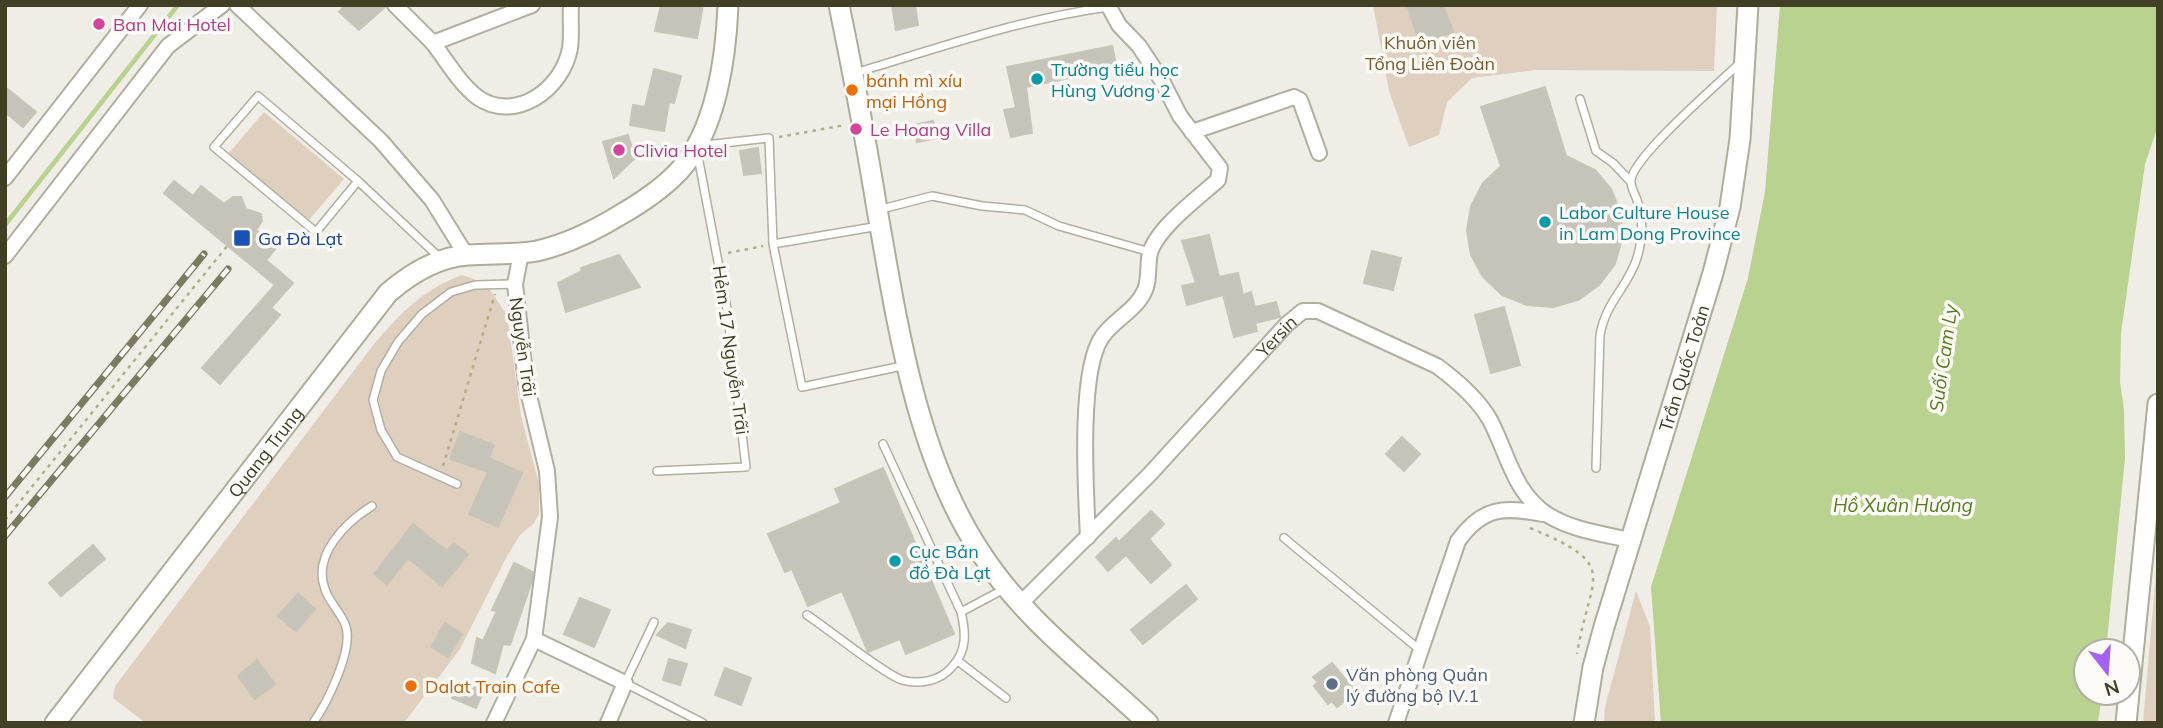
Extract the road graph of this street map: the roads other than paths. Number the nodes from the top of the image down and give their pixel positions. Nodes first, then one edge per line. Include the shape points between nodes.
1 (140, 5) edge
2 (222, 5) edge
3 (237, 5) edge
4 (395, 5) edge
5 (532, 5) edge
6 (571, 5) edge
7 (728, 5) edge
8 (735, 5) edge
9 (839, 5) edge
10 (1748, 5) edge
11 (1108, 6) edge
12 (727, 26) junction
13 (433, 43) junction
14 (1744, 59) junction
15 (853, 74) junction
16 (1580, 99) dead end
17 (1192, 132) junction
18 (696, 146) junction
19 (1318, 153) dead end
20 (5, 178) edge
21 (358, 181) junction
22 (1630, 181) junction
23 (879, 218) junction
24 (773, 244) junction
25 (1150, 252) junction
26 (521, 253) junction
27 (466, 255) junction
28 (5, 256) edge
29 (443, 260) junction
30 (515, 284) junction
31 (907, 365) junction
32 (2158, 404) edge
33 (883, 444) dead end
34 (1596, 468) dead end
35 (657, 471) dead end
36 (457, 484) dead end
37 (372, 506) dead end
38 (1548, 515) junction
39 (1088, 537) junction
40 (1284, 538) dead end
41 (1630, 540) junction
42 (1006, 588) junction
43 (1020, 604) junction
44 (961, 612) junction
45 (807, 615) dead end
46 (654, 622) dead end
47 (534, 639) junction
48 (1421, 650) junction
49 (958, 661) junction
50 (625, 683) junction
51 (1006, 698) dead end
52 (55, 723) edge
53 (313, 723) edge
54 (494, 723) edge
55 (608, 723) edge
56 (703, 723) edge
57 (1148, 723) edge
58 (1396, 723) edge
59 (1584, 723) edge
60 (2126, 723) edge

1 - 20 street
2 - 28 street via 168,46
3 - 27 street via 381,141 432,200
4 - 13 street
5 - 13 street
6 - 13 street via 570,49 560,75 522,105 497,107 477,97
7 - 12 main road
8 - 12 main road
9 - 15 main road
10 - 14 main road, Trần Quốc Toản
11 - 15 lane via 994,32
11 - 17 street via 1139,46
12 - 18 main road via 714,96
14 - 22 lane via 1651,149
14 - 41 main road, Trần Quốc Toản via 1740,139 1730,207
15 - 23 main road
16 - 22 lane via 1595,151
17 - 19 street via 1294,97 1300,100
17 - 25 street via 1220,168 1218,180 1162,233
18 - 24 lane via 769,138
18 - 26 main road via 679,170 645,200 583,235
18 - 35 lane, Hẻm 17 Nguyễn Trãi via 727,309 746,467
21 - 21 lane via 258,96 214,147 316,232
21 - 29 lane
22 - 34 lane via 1642,222 1642,242 1636,262 1603,316
23 - 24 lane
23 - 25 lane via 932,197 1025,210 1059,226
23 - 31 main road
24 - 31 lane via 802,387
25 - 39 street via 1146,288 1101,338 1092,363 1084,453
26 - 27 main road, Quang Trung
26 - 30 street, Nguyễn Trãi
27 - 29 main road, Quang Trung
29 - 52 main road, Quang Trung via 413,274 377,305
30 - 36 lane via 475,285 451,292 422,314 381,371 373,400 381,430 397,457
30 - 47 street, Nguyễn Trãi via 526,383 547,471 550,517
31 - 42 main road via 934,456 959,513
32 - 60 main road
33 - 44 lane
37 - 53 lane via 351,519 327,552 325,589 347,629 346,649 326,704
38 - 39 street, Yersin via 1519,486 1481,408 1453,378 1437,366 1318,311 1303,311
38 - 41 street, Yersin
38 - 48 street, Yersin via 1504,509 1468,526 1450,558
39 - 43 street, Yersin
40 - 48 lane
41 - 59 main road, Trần Quốc Toản via 1593,667
42 - 43 main road
42 - 44 lane
43 - 57 main road
44 - 49 lane via 965,630
45 - 49 lane via 901,679 925,682 945,676
46 - 50 lane
47 - 50 street
47 - 54 street, Nguyễn Trãi
48 - 58 street, Yersin
49 - 51 lane
50 - 55 street
50 - 56 lane

